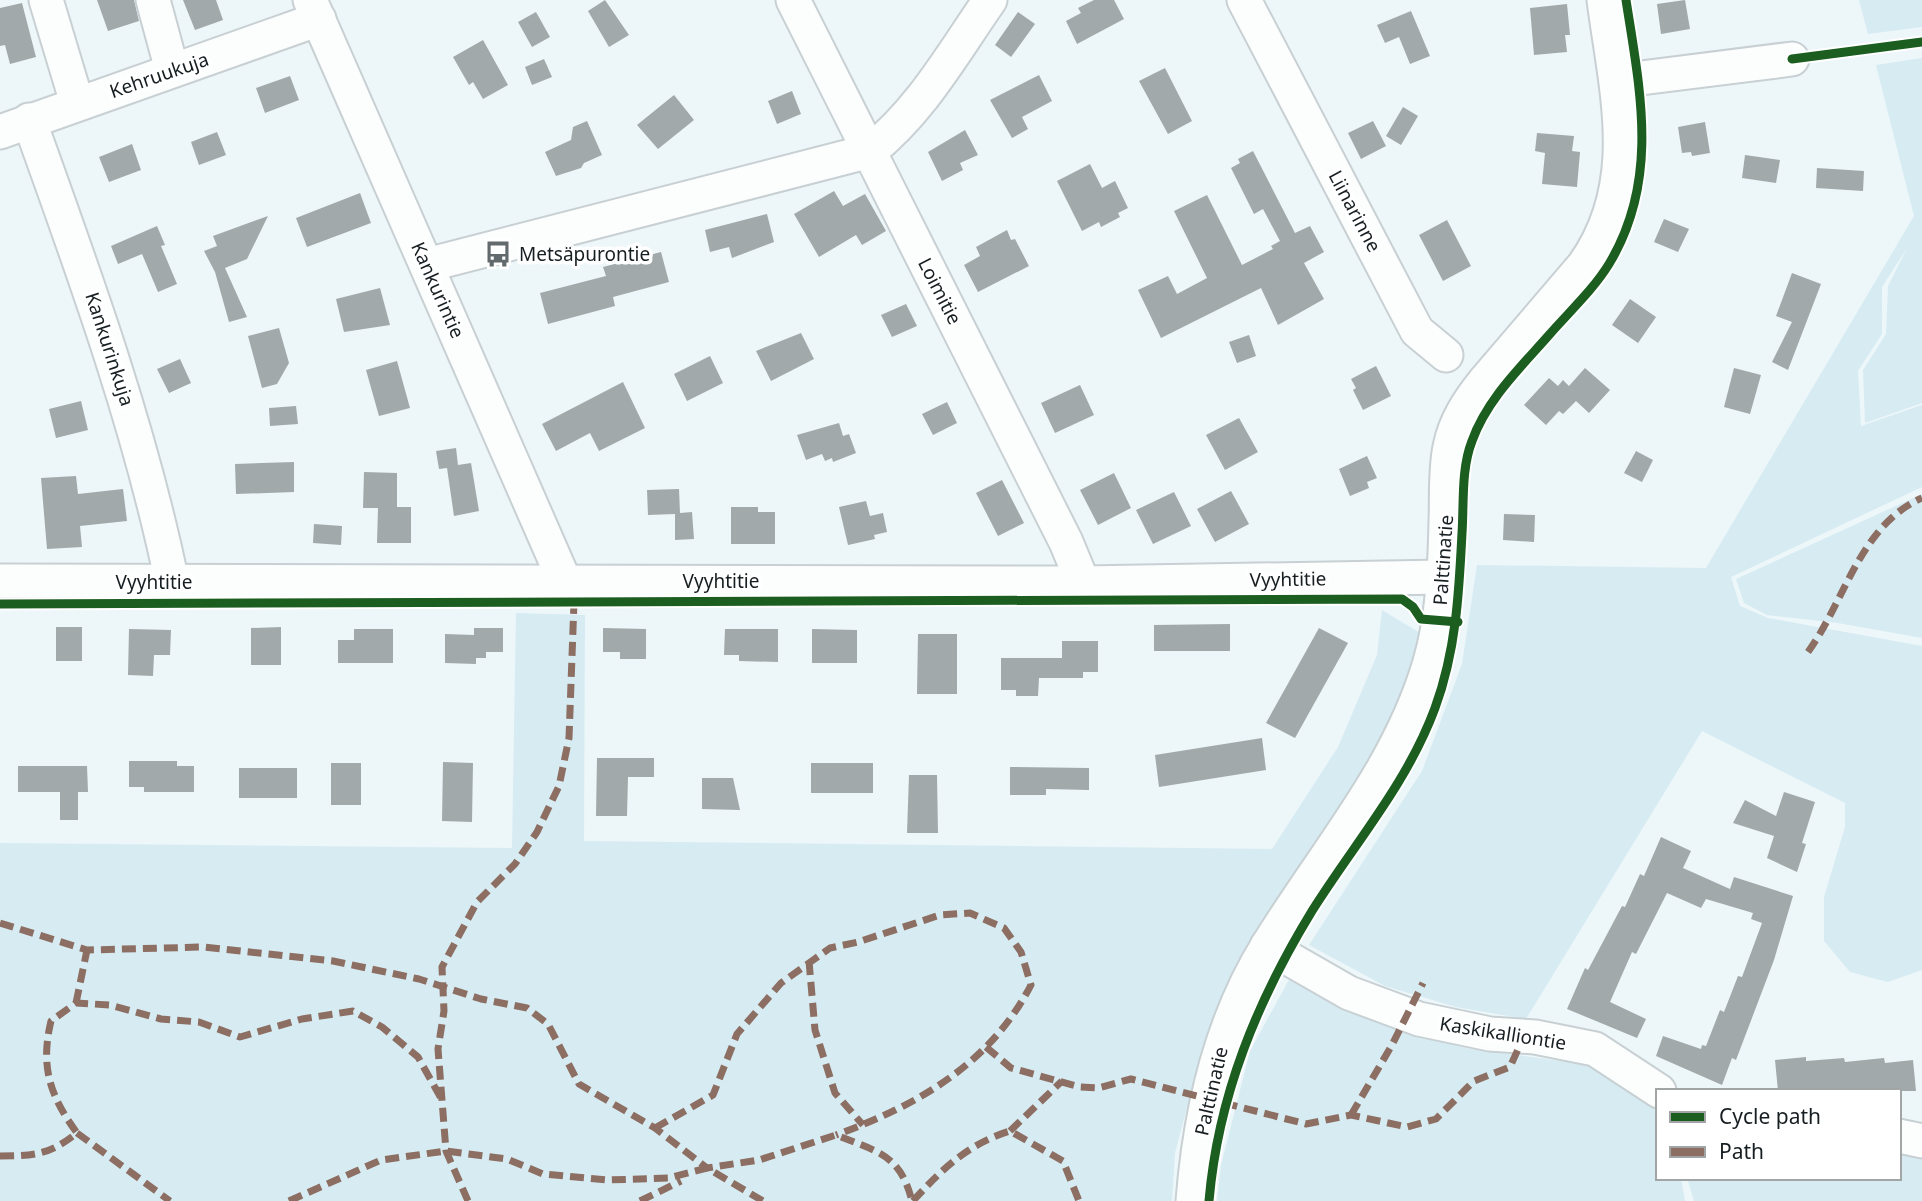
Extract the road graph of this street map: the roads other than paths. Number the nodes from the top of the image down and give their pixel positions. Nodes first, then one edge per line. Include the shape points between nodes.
1 (46, 0) edge
2 (153, 0) edge
3 (793, 0) edge
4 (990, 0) edge
5 (1244, 0) edge
6 (1604, 0) edge
7 (315, 9) edge
8 (1792, 59) dead end
9 (172, 70) junction
10 (1617, 81) junction
11 (77, 103) junction
12 (15, 126) edge
13 (870, 151) junction
14 (427, 265) junction
15 (1446, 355) dead end
16 (1443, 577) junction
17 (564, 580) junction
18 (0, 581) edge
19 (172, 582) junction
20 (1083, 583) junction
21 (1267, 946) junction
22 (1656, 1089) edge
23 (1901, 1136) edge
24 (1922, 1141) edge
25 (1193, 1201) edge

1 - 11 street
2 - 9 street
3 - 13 street, Loimitie
4 - 13 street via 917,105 897,130
5 - 15 street, Liinarinne via 1418,331
6 - 10 street, Palttinatie
7 - 9 street, Kehruukuja
7 - 14 street, Kankurintie
8 - 10 street
9 - 11 street, Kehruukuja
10 - 16 street, Palttinatie via 1622,153 1613,210 1584,265 1484,382 1456,426 1448,469
11 - 12 street, Kehruukuja
12 - 19 street, Kankurinkuja via 125,393
13 - 14 street
13 - 20 street, Loimitie
14 - 17 street, Kankurintie
16 - 20 street, Vyyhtitie
16 - 21 street, Palttinatie via 1431,660 1390,760
17 - 19 street, Vyyhtitie
17 - 20 street, Vyyhtitie
18 - 19 street, Vyyhtitie
21 - 22 street, Kaskikalliontie via 1349,993 1419,1019 1595,1049
21 - 25 street, Palttinatie via 1242,992 1212,1077
23 - 24 street

